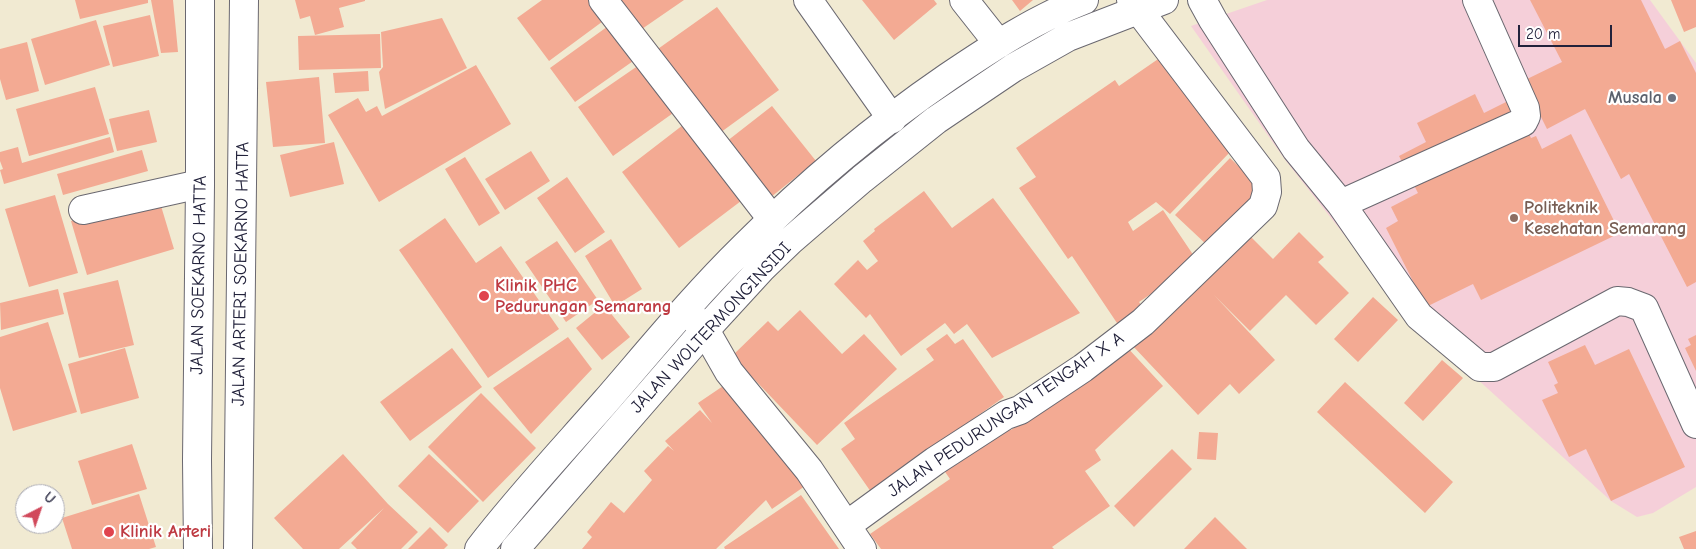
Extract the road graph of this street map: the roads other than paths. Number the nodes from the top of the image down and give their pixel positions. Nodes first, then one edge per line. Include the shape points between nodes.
1 (200, 0) edge
2 (244, 0) edge
3 (603, 0) edge
4 (808, 0) edge
5 (964, 0) edge
6 (1084, 0) edge
7 (1164, 0) edge
8 (1202, 0) edge
9 (1477, 0) edge
10 (1134, 5) edge
11 (998, 43) junction
12 (892, 119) junction
13 (200, 184) junction
14 (1341, 204) junction
15 (83, 210) dead end
16 (772, 219) junction
17 (686, 310) junction
18 (705, 330) junction
19 (1696, 424) edge
20 (847, 526) junction
21 (198, 549) edge
22 (238, 549) edge
23 (479, 549) edge
24 (515, 549) edge
25 (862, 549) edge

1 - 13 main road, JALAN SOEKARNO HATTA
2 - 22 main road, JALAN ARTERI SOEKARNO HATTA
3 - 16 main road
4 - 12 main road
5 - 11 main road
6 - 11 main road, JALAN WOLTERMONGINSIDI via 1056,11
7 - 10 main road, JALAN WOLTERMONGINSIDI
8 - 14 main road via 1296,149
9 - 14 main road via 1525,108 1524,122
10 - 18 main road, JALAN WOLTERMONGINSIDI via 1012,68 936,120 790,242
10 - 20 main road, JALAN PEDURUNGAN TENGAH X A via 1266,178 1263,206 1143,322 1083,368 935,461
11 - 12 main road, JALAN WOLTERMONGINSIDI
12 - 16 main road, JALAN WOLTERMONGINSIDI
13 - 15 main road
13 - 21 main road, JALAN SOEKARNO HATTA
14 - 19 main road via 1419,316 1480,367 1494,367 1617,301 1644,308
16 - 17 main road, JALAN WOLTERMONGINSIDI
17 - 18 main road
17 - 23 main road, JALAN WOLTERMONGINSIDI
18 - 20 main road via 729,372 809,470
18 - 24 main road, JALAN WOLTERMONGINSIDI
20 - 25 main road

